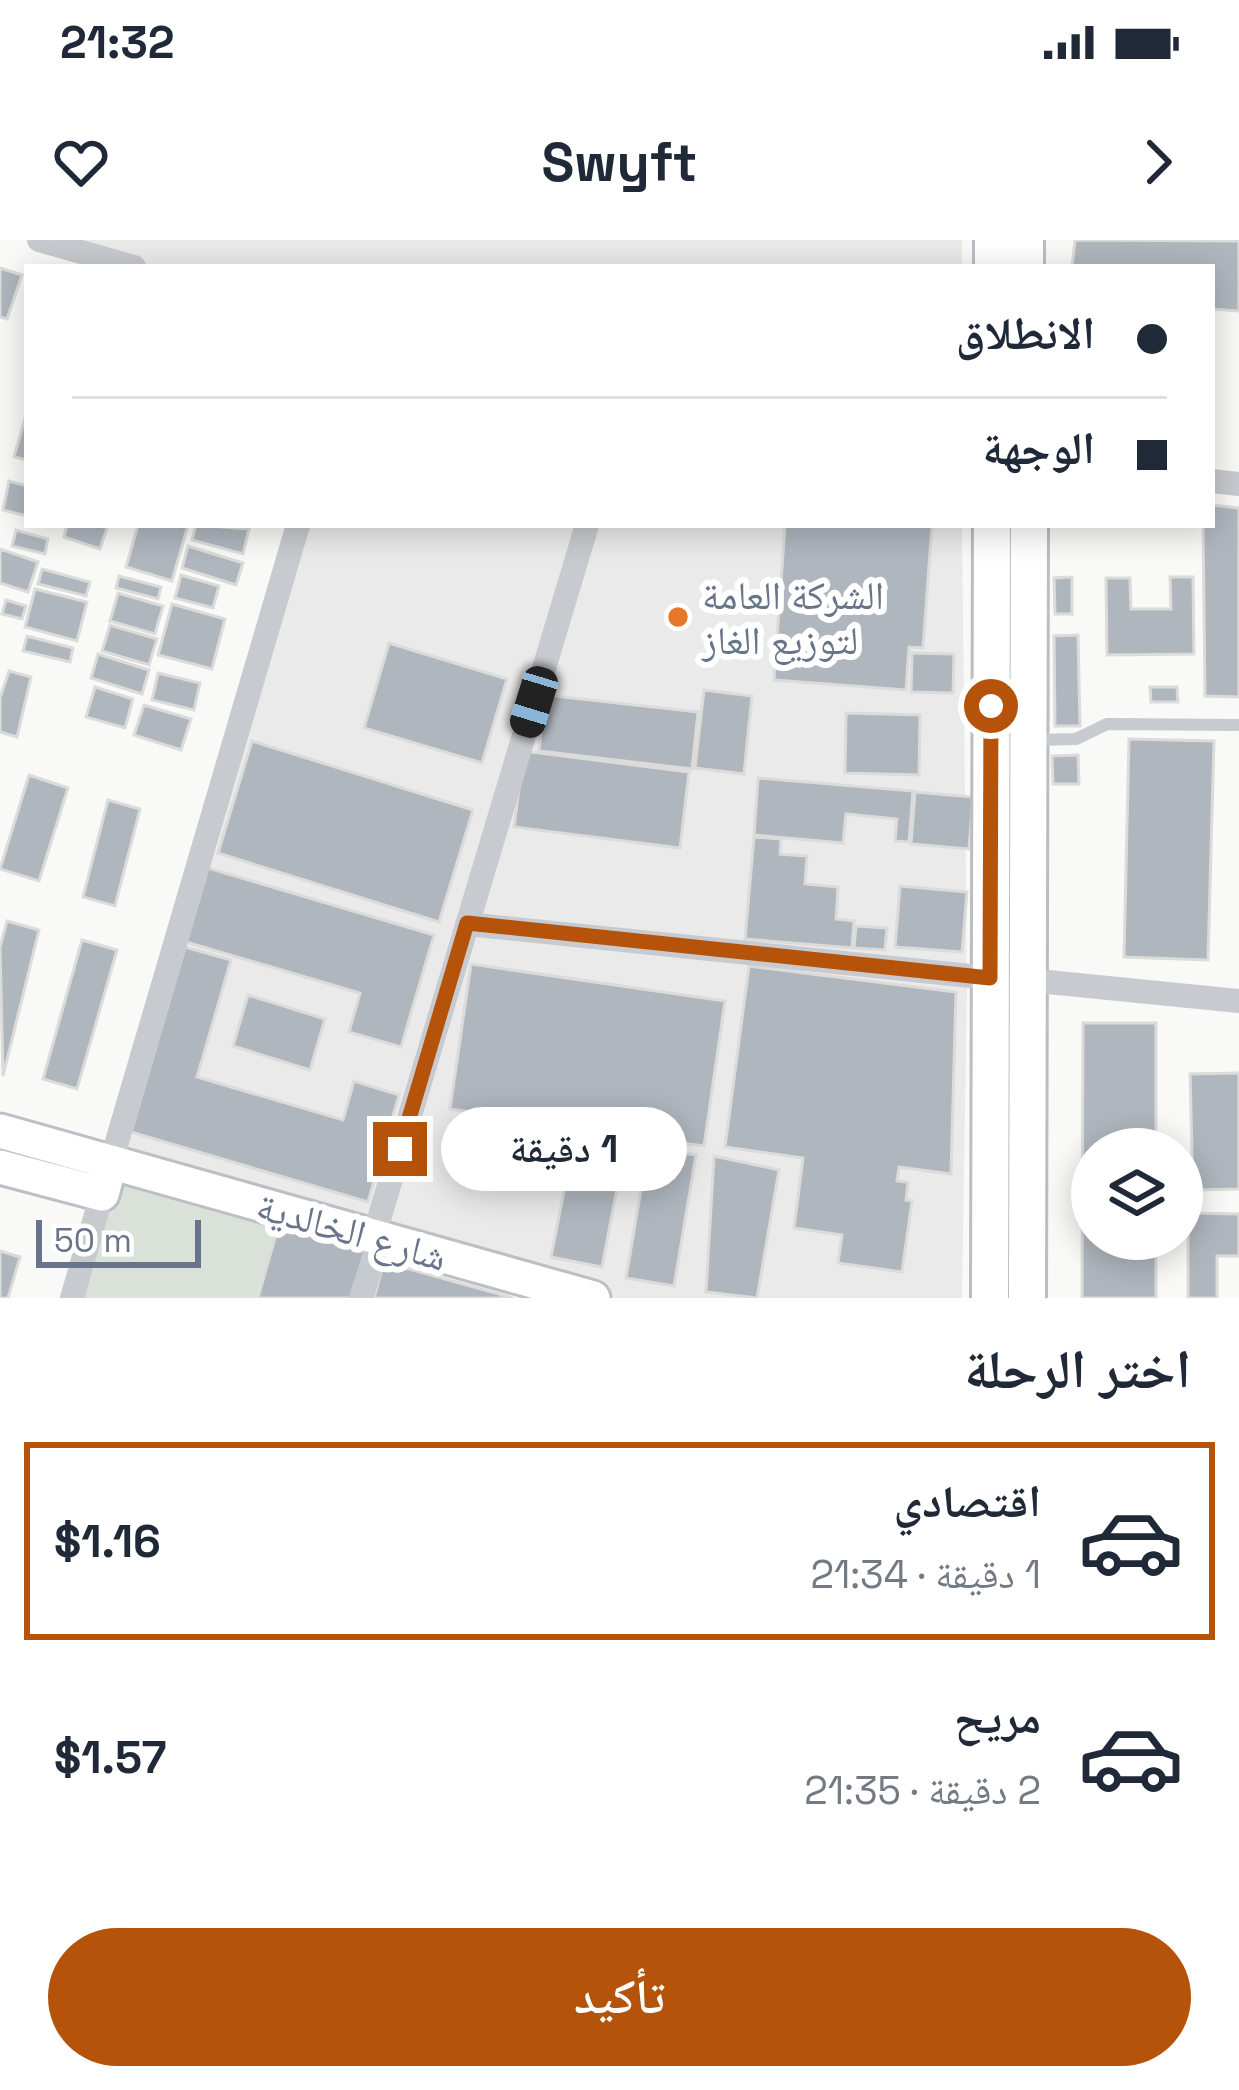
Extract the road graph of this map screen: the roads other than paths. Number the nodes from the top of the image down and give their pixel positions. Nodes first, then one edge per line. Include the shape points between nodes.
1 (39, 240) edge
2 (123, 264) edge
3 (297, 528) edge
4 (586, 528) edge
5 (992, 528) edge
6 (1029, 528) edge
7 (1239, 725) edge
8 (1029, 740) junction
9 (467, 923) junction
10 (990, 978) junction
11 (1028, 980) junction
12 (1239, 1001) edge
13 (0, 1131) edge
14 (0, 1168) edge
15 (106, 1178) junction
16 (373, 1239) junction
17 (72, 1298) edge
18 (362, 1298) edge
19 (593, 1298) edge
20 (990, 1298) edge
21 (1027, 1298) edge

1 - 2 street
3 - 15 street
4 - 9 street
5 - 10 main road
6 - 8 main road
7 - 8 lane via 1107,724 1076,739
8 - 11 main road
9 - 10 street
9 - 16 street
10 - 20 main road
11 - 12 street
11 - 21 main road
13 - 15 main road
14 - 15 main road
15 - 16 main road, شارع الخالدية
15 - 17 street
16 - 18 street
16 - 19 main road, شارع الخالدية

